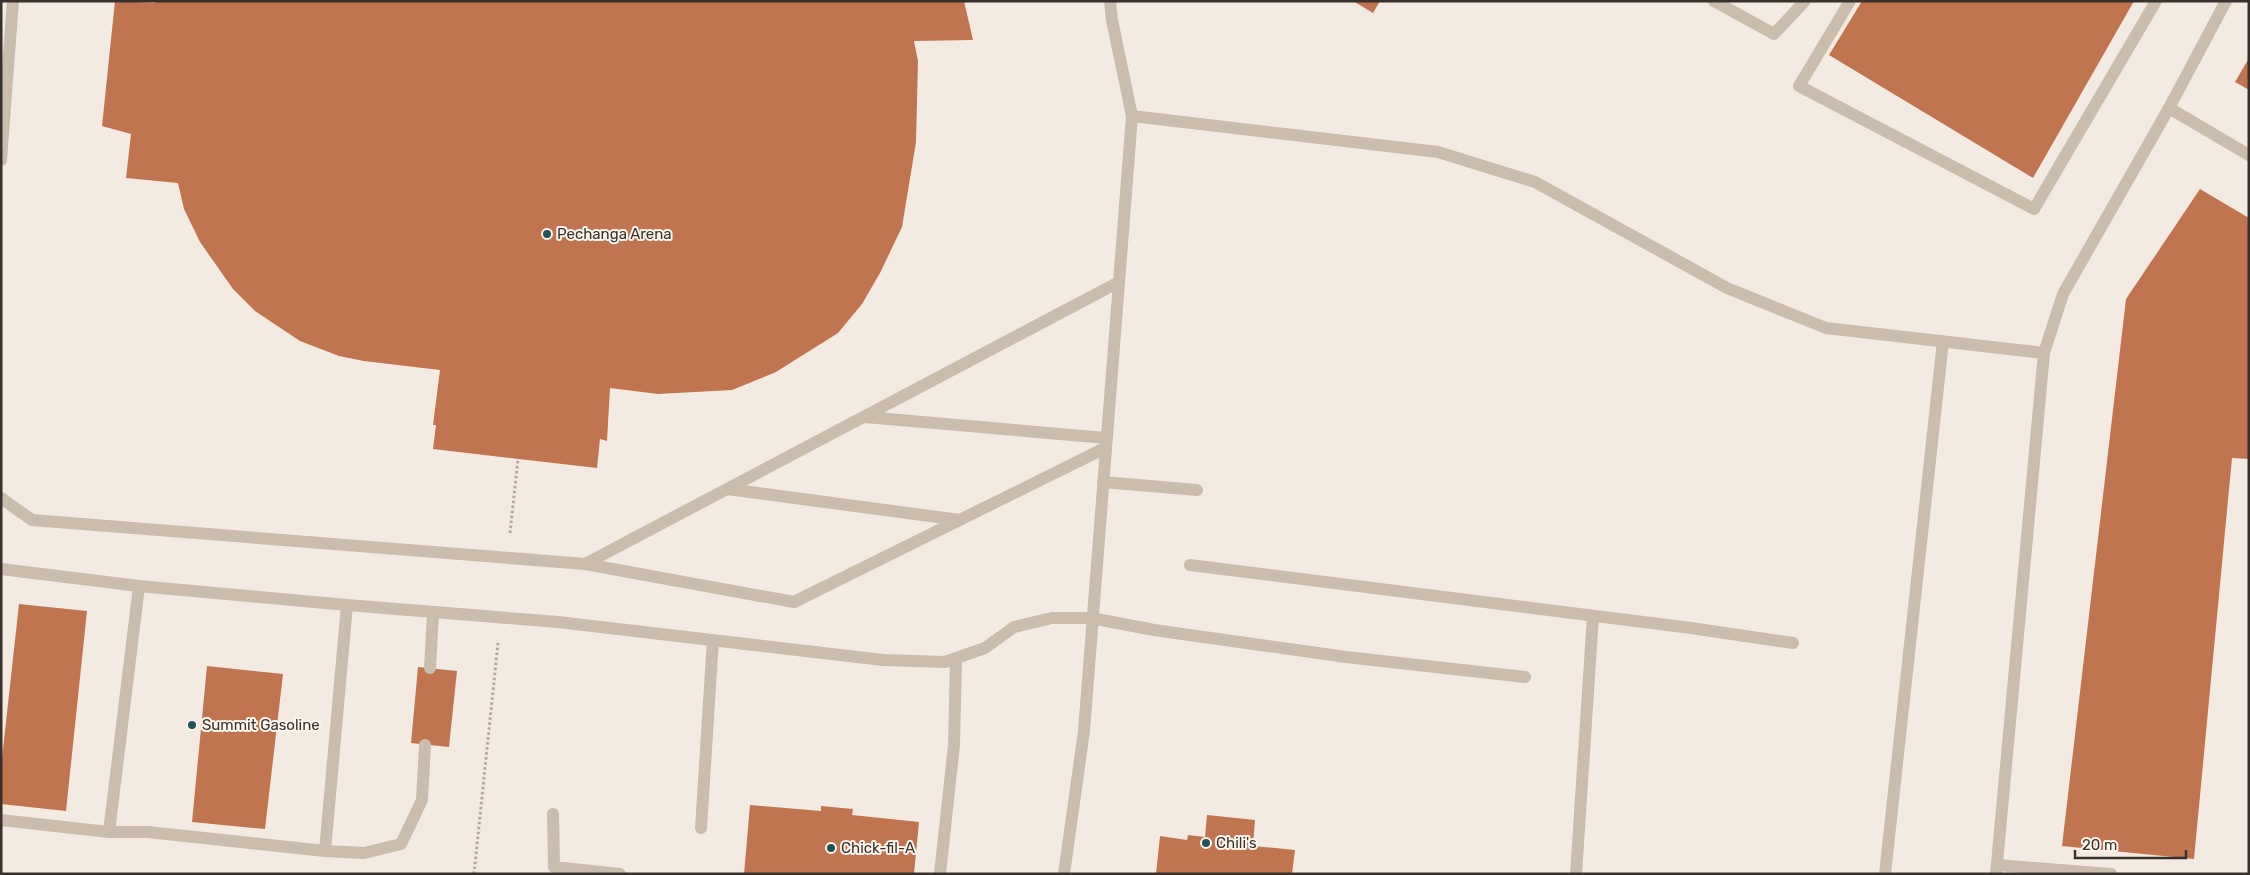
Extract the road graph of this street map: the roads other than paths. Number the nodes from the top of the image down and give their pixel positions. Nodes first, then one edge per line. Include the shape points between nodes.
1 (13, 1) edge
2 (1110, 1) edge
3 (1714, 1) edge
4 (1805, 1) edge
5 (1850, 1) edge
6 (2156, 1) edge
7 (2226, 1) edge
8 (2169, 108) junction
9 (1132, 116) junction
10 (2249, 155) edge
11 (1, 160) edge
12 (1119, 282) junction
13 (1943, 341) junction
14 (2044, 353) junction
15 (865, 416) junction
16 (1106, 443) junction
17 (1102, 482) junction
18 (727, 489) junction
19 (1197, 490) dead end
20 (1, 498) edge
21 (961, 520) junction
22 (585, 564) junction
23 (1190, 565) dead end
24 (1, 570) edge
25 (139, 586) junction
26 (347, 605) junction
27 (433, 613) junction
28 (1593, 616) junction
29 (1091, 618) junction
30 (713, 640) junction
31 (1793, 643) dead end
32 (956, 659) junction
33 (430, 668) dead end
34 (1525, 677) dead end
35 (425, 745) dead end
36 (553, 814) dead end
37 (1, 820) edge
38 (701, 828) dead end
39 (109, 832) junction
40 (325, 851) junction
41 (1997, 869) edge
42 (620, 874) edge
43 (940, 874) edge
44 (1064, 874) edge
45 (1576, 874) edge
46 (1884, 874) edge
47 (2111, 874) edge

1 - 11 lane
2 - 9 lane
3 - 4 lane via 1774,34
5 - 6 lane via 1799,86 2034,209
7 - 8 lane
8 - 10 lane
8 - 14 lane via 2063,294
9 - 12 lane
9 - 13 lane via 1438,152 1535,182 1727,288 1826,328
12 - 15 lane
12 - 16 lane
13 - 14 lane
13 - 46 lane
14 - 41 lane
15 - 16 lane
15 - 18 lane
16 - 17 lane
16 - 21 lane
17 - 19 lane
17 - 29 lane
18 - 21 lane
18 - 22 lane
20 - 22 lane via 32,520
21 - 22 lane via 794,602
23 - 28 lane
24 - 25 lane
25 - 26 lane
25 - 39 lane
26 - 27 lane
26 - 40 lane
27 - 30 lane via 501,617
27 - 33 lane
28 - 31 lane
28 - 45 lane
29 - 32 lane via 1052,618 1014,627 985,648
29 - 34 lane via 1346,657
29 - 44 lane via 1084,731
30 - 32 lane via 883,660 945,662
30 - 38 lane
32 - 43 lane via 954,746
35 - 40 lane via 422,800 401,844 364,853
36 - 42 lane via 554,867
37 - 39 lane
39 - 40 lane via 148,832
41 - 47 lane

